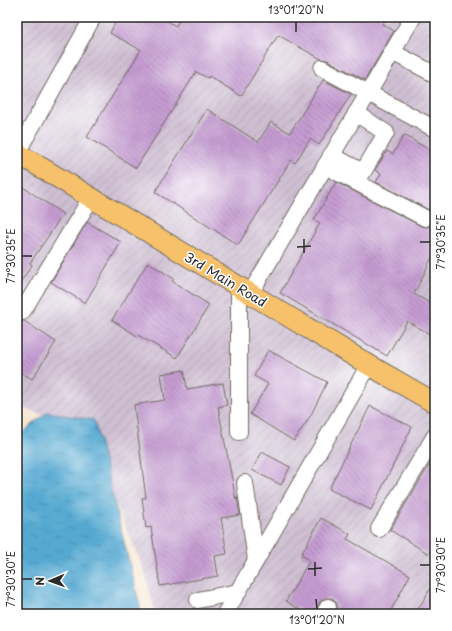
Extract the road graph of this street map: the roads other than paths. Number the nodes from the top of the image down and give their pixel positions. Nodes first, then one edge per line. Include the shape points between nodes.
1 (93, 17) edge
2 (412, 17) edge
3 (392, 52) junction
4 (322, 68) dead end
5 (434, 74) dead end
6 (368, 94) junction
7 (356, 113) junction
8 (435, 129) edge
9 (17, 153) edge
10 (328, 160) junction
11 (91, 198) junction
12 (425, 218) dead end
13 (244, 290) junction
14 (22, 312) dead end
15 (369, 365) junction
16 (435, 403) edge
17 (239, 432) dead end
18 (435, 436) edge
19 (245, 483) dead end
20 (379, 529) dead end
21 (256, 560) junction
22 (238, 592) junction
23 (198, 600) dead end
24 (225, 614) edge

1 - 9 street
2 - 3 street
3 - 5 street
3 - 6 street
4 - 6 street
6 - 7 street
6 - 8 street
7 - 10 street
7 - 10 street via 386,133 367,166 363,172
9 - 11 main road, 3rd Main Road
10 - 12 street
10 - 13 street
11 - 13 main road, 3rd Main Road
11 - 14 street
13 - 15 main road, 3rd Main Road
13 - 17 street
15 - 16 main road, 3rd Main Road
15 - 21 street
18 - 20 street
19 - 21 street
21 - 22 street
22 - 23 street
22 - 24 street

